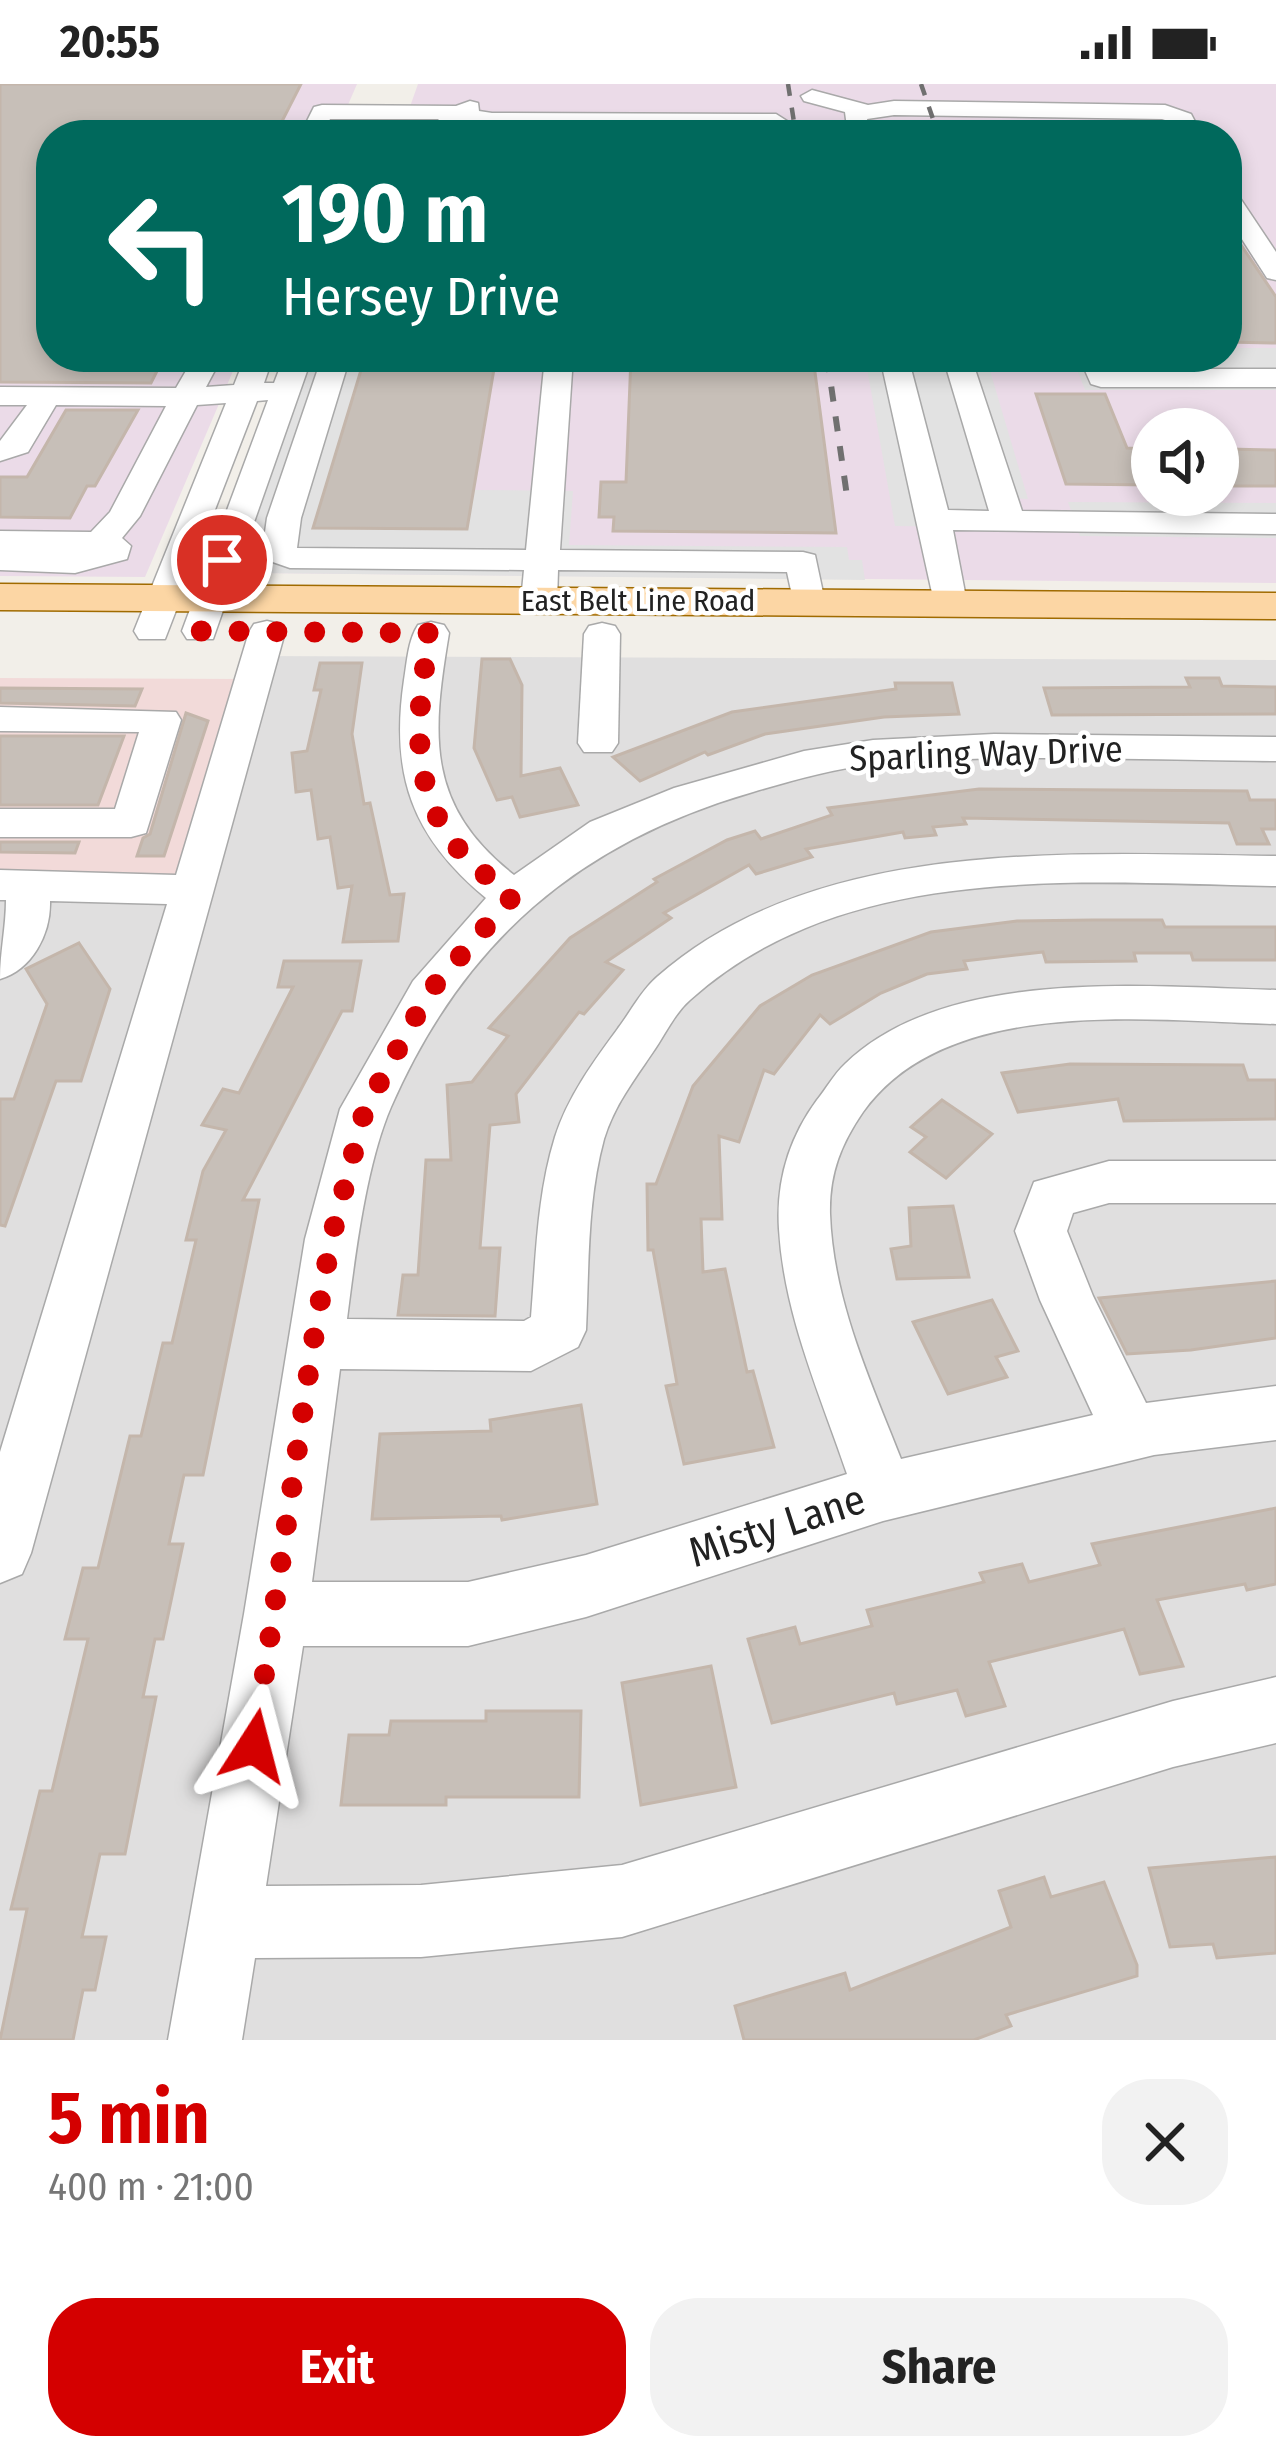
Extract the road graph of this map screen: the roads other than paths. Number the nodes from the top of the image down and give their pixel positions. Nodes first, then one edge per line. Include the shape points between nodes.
1 (335, 84) edge
2 (373, 84) edge
3 (400, 84) edge
4 (477, 84) edge
5 (812, 96) dead end
6 (322, 112) junction
7 (362, 112) junction
8 (391, 112) junction
9 (459, 113) junction
10 (318, 120) edge
11 (359, 120) edge
12 (388, 120) edge
13 (451, 120) edge
14 (492, 120) edge
15 (859, 120) edge
16 (870, 120) edge
17 (1184, 120) edge
18 (1242, 220) edge
19 (1276, 272) edge
20 (1242, 353) edge
21 (1276, 353) edge
22 (200, 372) edge
23 (253, 372) edge
24 (292, 372) edge
25 (331, 372) edge
26 (559, 372) edge
27 (898, 372) edge
28 (962, 372) edge
29 (1099, 372) edge
30 (1276, 378) edge
31 (245, 391) junction
32 (284, 395) junction
33 (0, 396) edge
34 (46, 396) junction
35 (186, 397) junction
36 (322, 400) junction
37 (0, 452) edge
38 (240, 518) junction
39 (284, 518) junction
40 (934, 520) junction
41 (1008, 520) junction
42 (1276, 524) edge
43 (0, 542) edge
44 (0, 560) edge
45 (80, 567) junction
46 (541, 581) junction
47 (0, 597) edge
48 (1276, 606) edge
49 (158, 614) junction
50 (206, 614) junction
51 (953, 620) junction
52 (0, 631) edge
53 (268, 632) junction
54 (430, 633) junction
55 (602, 634) junction
56 (1276, 639) edge
57 (0, 719) edge
58 (598, 743) dead end
59 (1276, 749) edge
60 (0, 824) edge
61 (1276, 871) edge
62 (13, 885) edge
63 (193, 890) junction
64 (512, 897) junction
65 (0, 963) edge
66 (1276, 1007) edge
67 (1276, 1183) edge
68 (313, 1343) junction
69 (1276, 1413) edge
70 (1131, 1433) junction
71 (883, 1492) junction
72 (0, 1552) edge
73 (276, 1614) junction
74 (1276, 1710) edge
75 (225, 1922) junction
76 (205, 2040) edge

1 - 6 street
2 - 7 street
3 - 8 street
4 - 9 street via 480,103
5 - 15 street via 838,100
6 - 7 street
6 - 10 street
7 - 8 street
7 - 11 street
8 - 9 street
8 - 12 street
9 - 13 street
9 - 14 street
16 - 17 street via 893,108 1165,112
18 - 19 street
20 - 21 street
22 - 35 street
23 - 31 street
24 - 32 street
25 - 36 street
26 - 46 street
27 - 40 street
28 - 41 street
29 - 30 street
31 - 32 street
31 - 35 street
31 - 49 street
32 - 36 street
32 - 38 street
33 - 34 street
34 - 35 street
34 - 37 street via 17,445
35 - 45 street via 124,516
36 - 39 street
38 - 39 street
38 - 50 street
39 - 46 street via 279,553 290,557
40 - 41 street
40 - 51 street
41 - 42 street
43 - 45 street
44 - 45 street
45 - 47 main road, East Belt Line Road
45 - 49 main road, East Belt Line Road
46 - 50 main road, East Belt Line Road
46 - 51 main road, East Belt Line Road
48 - 51 main road, East Belt Line Road
49 - 50 main road, East Belt Line Road
49 - 52 main road, East Belt Line Road
50 - 53 main road, East Belt Line Road
51 - 55 main road, East Belt Line Road
51 - 56 main road, East Belt Line Road
53 - 54 main road, East Belt Line Road
53 - 63 street
54 - 55 main road, East Belt Line Road
54 - 64 street via 417,702 419,758 456,847
55 - 58 street
57 - 60 street via 162,720 130,824
59 - 64 street, Sparling Way Drive via 994,746 805,764 688,797 604,832
61 - 68 street via 927,881 823,900 742,938 672,988 607,1079 579,1140 558,1330 531,1346
62 - 63 street
62 - 65 street via 32,917
63 - 72 street
64 - 68 street, Sparling Way Drive via 429,992 365,1109
66 - 71 street via 1050,1005 963,1021 903,1044 841,1096 805,1168 805,1231 813,1288
67 - 70 street via 1109,1182 1052,1197 1041,1231
68 - 73 street, Sparling Way Drive
69 - 70 street, Misty Lane
70 - 71 street, Misty Lane
71 - 73 street, Misty Lane via 586,1586 468,1614
73 - 75 street, Sparling Way Drive
74 - 75 street via 622,1901 421,1921
75 - 76 street, Sparling Way Drive

